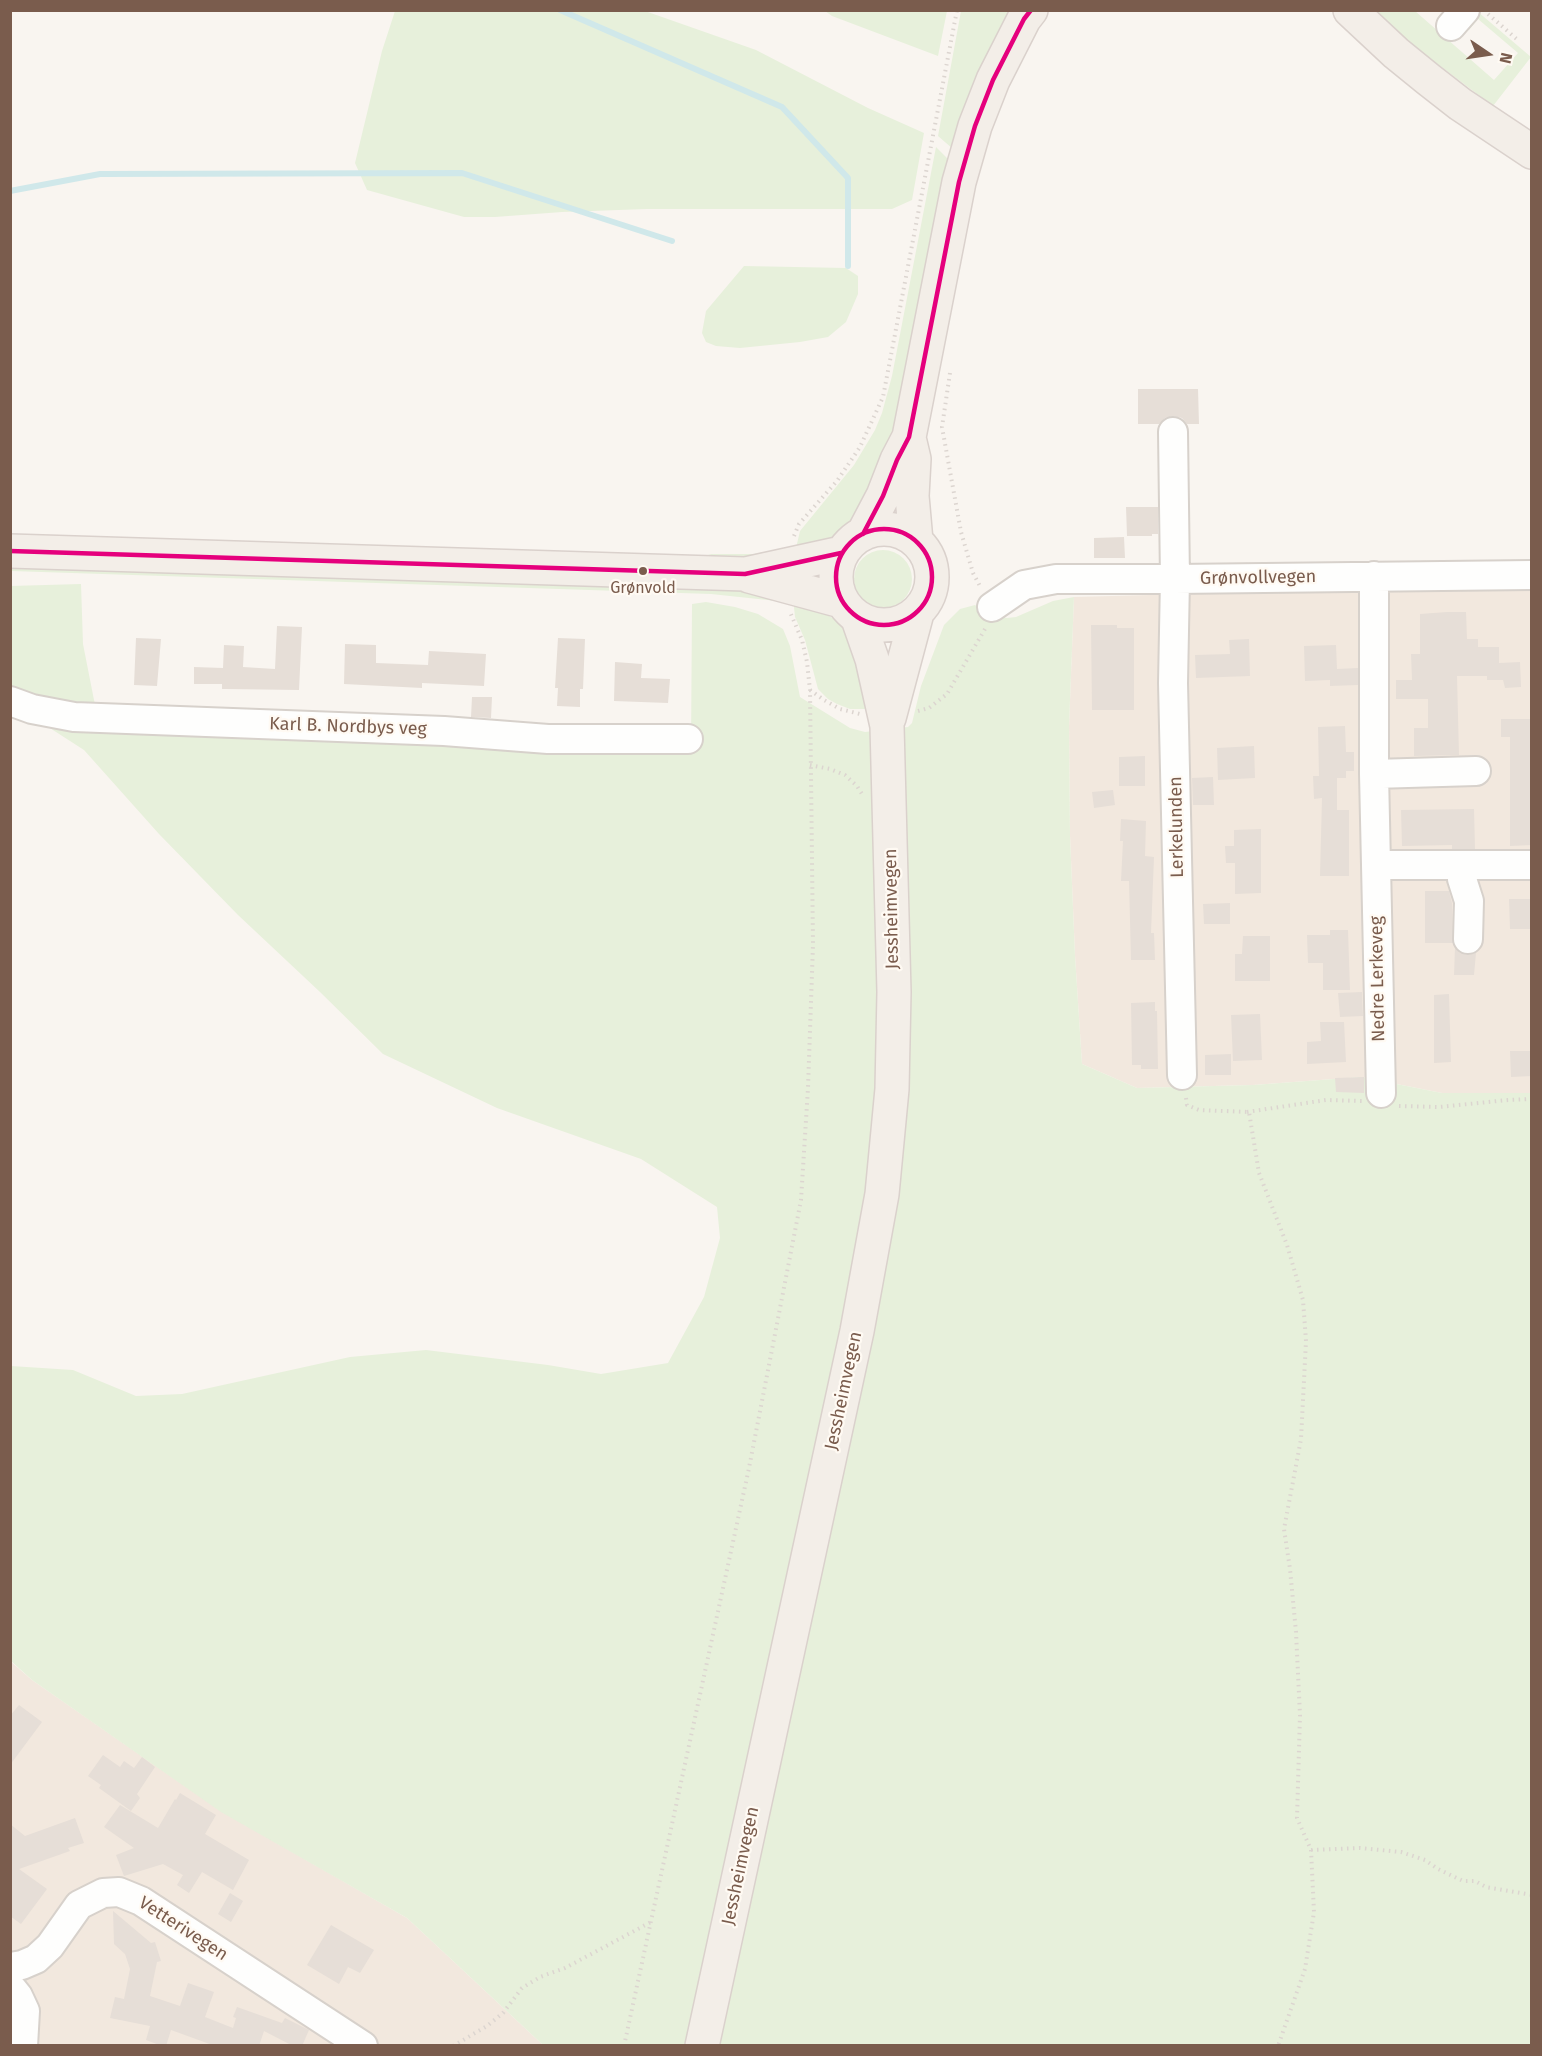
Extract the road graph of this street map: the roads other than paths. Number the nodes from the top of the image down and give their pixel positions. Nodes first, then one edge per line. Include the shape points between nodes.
1 (1031, 10) edge
2 (1350, 10) edge
3 (1532, 152) edge
4 (1173, 432) dead end
5 (909, 437) junction
6 (916, 541) junction
7 (852, 543) junction
8 (10, 551) edge
9 (745, 574) junction
10 (1532, 575) edge
11 (1374, 576) junction
12 (1174, 579) junction
13 (992, 607) road end
14 (850, 610) junction
15 (917, 613) junction
16 (10, 700) edge
17 (887, 718) junction
18 (688, 739) dead end
19 (1476, 771) dead end
20 (1374, 774) junction
21 (1376, 865) junction
22 (1466, 865) junction
23 (1532, 865) edge
24 (1532, 876) edge
25 (1468, 939) dead end
26 (1182, 1075) road end
27 (1381, 1093) dead end
28 (10, 1967) edge
29 (10, 1986) edge
30 (23, 2046) edge
31 (363, 2046) edge
32 (702, 2046) edge

1 - 5 main road via 993,80 959,182
2 - 3 main road via 1428,79
4 - 12 street, Lerkelunden
5 - 6 main road via 914,459
5 - 7 main road via 883,496
6 - 7 main road via 890,529 876,530
6 - 15 main road via 930,563 932,577 928,596
7 - 9 main road
7 - 14 main road via 837,565 835,577 837,590
8 - 9 main road
9 - 14 main road
10 - 11 street, Grønvollvegen
11 - 12 street, Grønvollvegen
11 - 20 street, Nedre Lerkeveg
12 - 13 street, Grønvollvegen via 1080,578 1035,582
12 - 26 street, Lerkelunden
14 - 15 main road via 873,625 888,626
14 - 17 main road, Jessheimvegen via 872,659
15 - 17 main road, Jessheimvegen
16 - 18 street, Karl B. Nordbys veg via 74,717 444,731 548,739
17 - 32 main road, Jessheimvegen via 894,992 892,1089 882,1194 857,1331
19 - 20 street
20 - 21 street, Nedre Lerkeveg
21 - 22 street
21 - 27 street, Nedre Lerkeveg
22 - 23 street
22 - 24 street via 1482,875
22 - 25 street via 1462,879 1469,901
28 - 31 street, Vetterivegen via 36,1959 79,1905 103,1893 119,1892 141,1901
29 - 30 street via 25,2011

